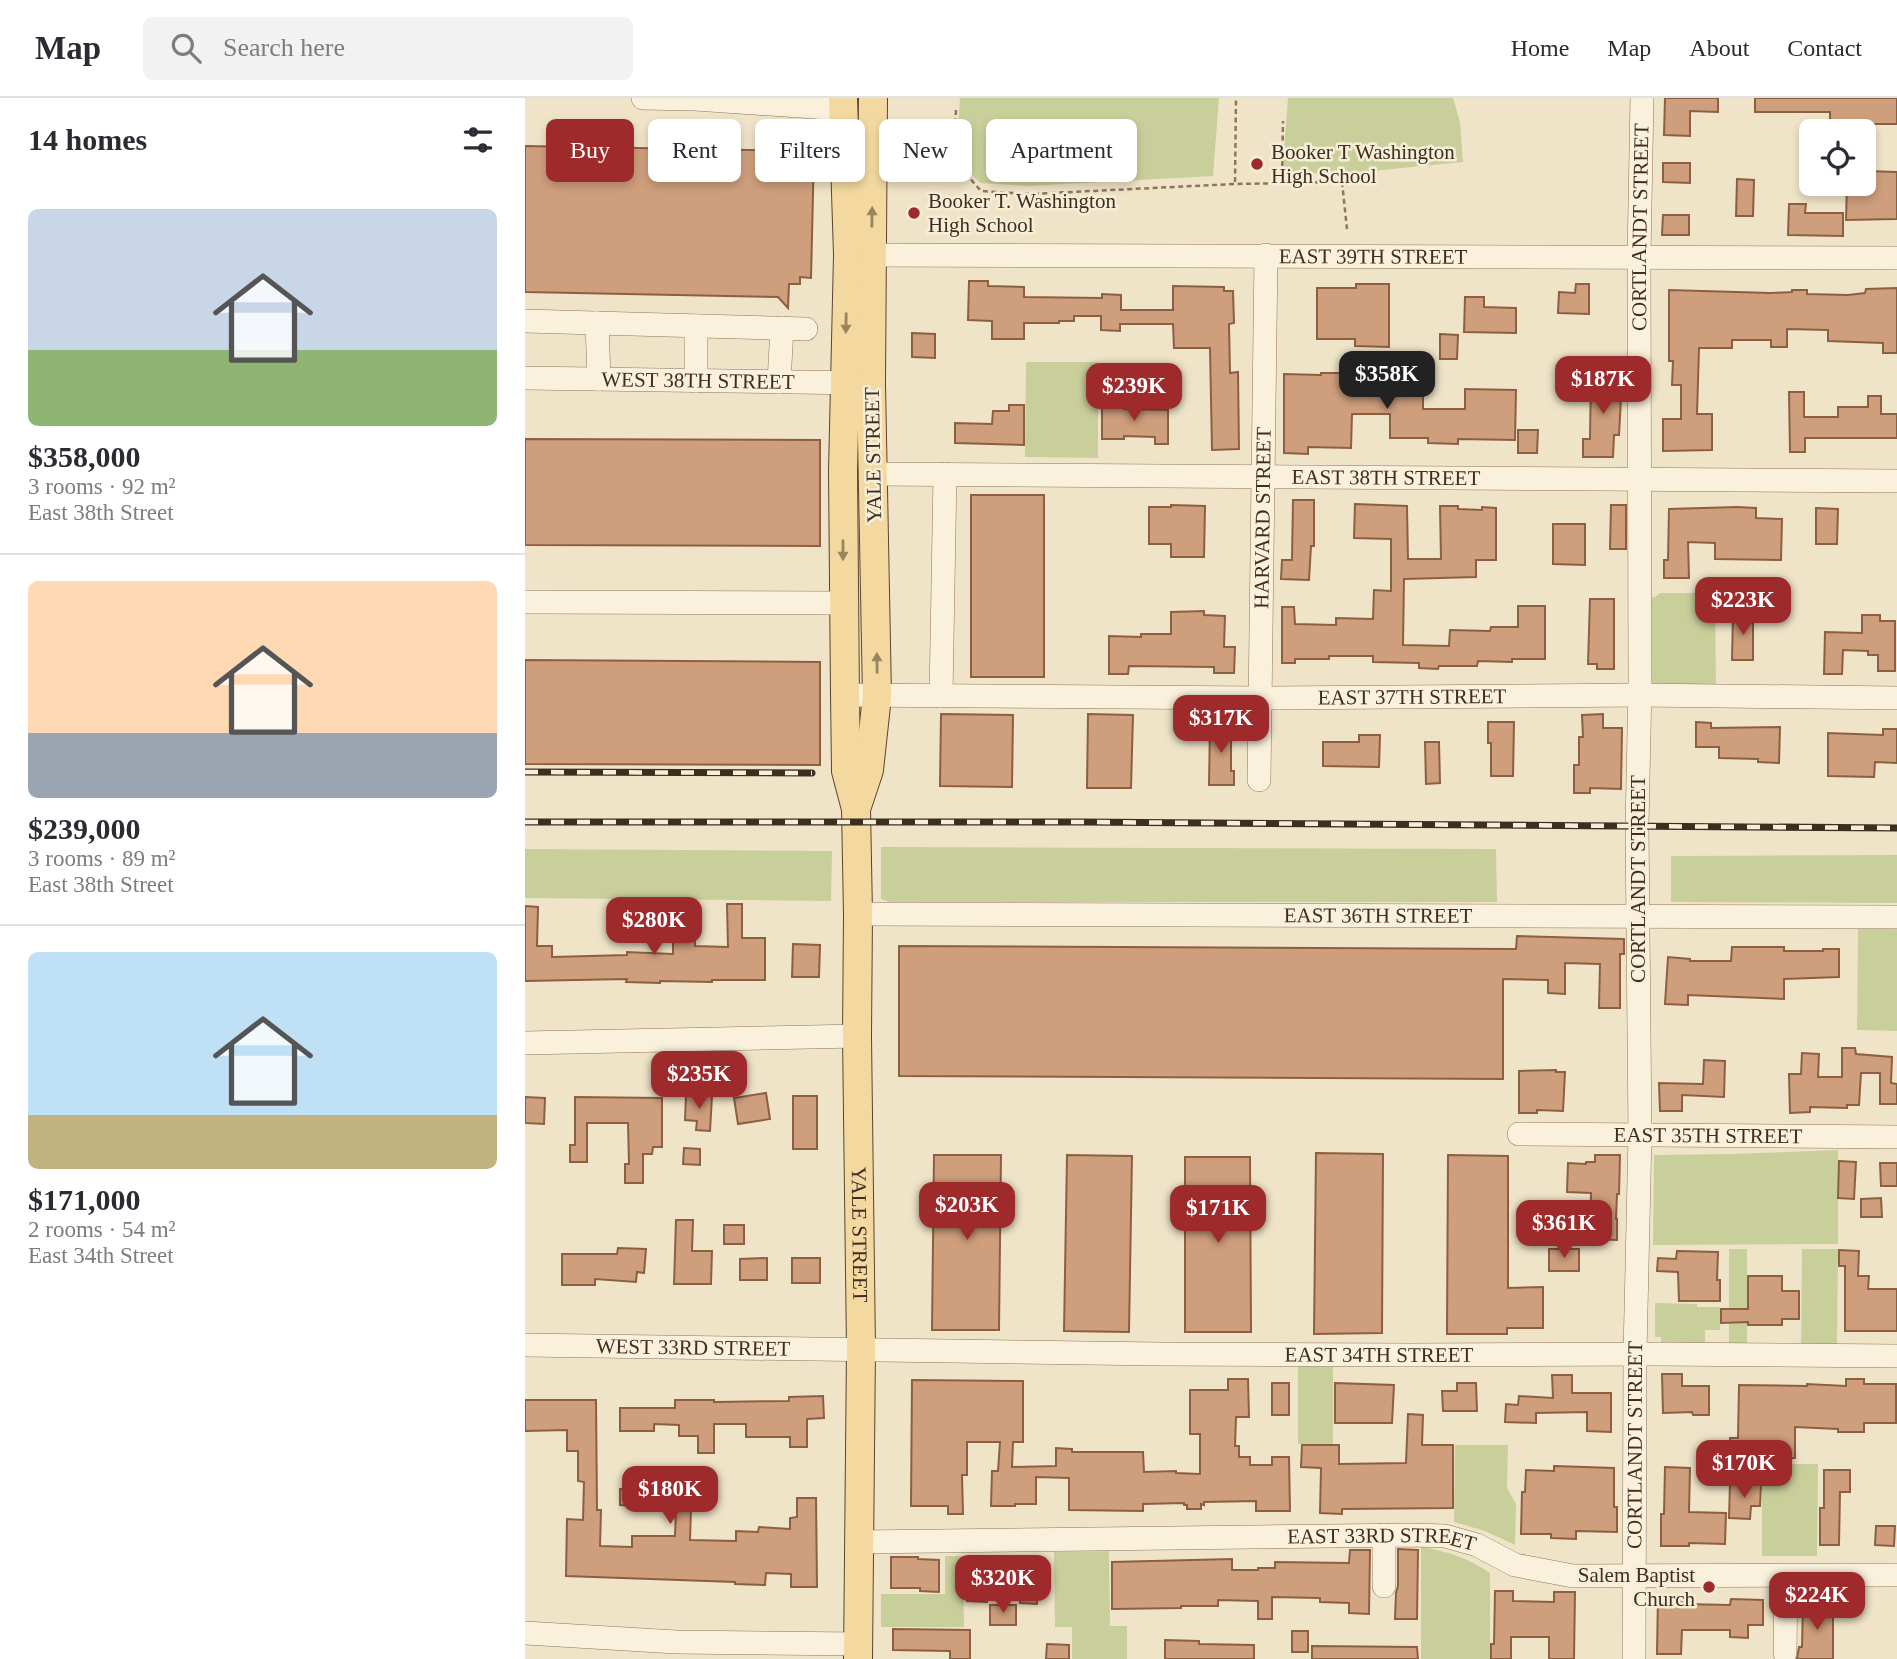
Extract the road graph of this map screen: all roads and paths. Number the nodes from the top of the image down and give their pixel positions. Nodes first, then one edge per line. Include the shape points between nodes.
1 (643, 98) edge
2 (873, 98) edge
3 (1236, 98) edge
4 (1642, 98) edge
5 (843, 103) edge
6 (956, 110) dead end
7 (1283, 121) dead end
8 (1376, 179) dead end
9 (1342, 182) junction
10 (1282, 183) junction
11 (1235, 184) junction
12 (1347, 229) dead end
13 (860, 255) junction
14 (1266, 255) junction
15 (1639, 257) junction
16 (1897, 258) edge
17 (525, 321) edge
18 (597, 323) junction
19 (696, 326) junction
20 (782, 328) junction
21 (806, 329) dead end
22 (525, 378) edge
23 (599, 379) junction
24 (696, 381) junction
25 (779, 382) junction
26 (858, 383) junction
27 (873, 474) junction
28 (944, 474) junction
29 (1262, 476) junction
30 (1639, 479) junction
31 (1897, 481) edge
32 (525, 602) edge
33 (843, 603) junction
34 (876, 605) junction
35 (845, 695) junction
36 (1640, 695) junction
37 (877, 696) junction
38 (941, 696) junction
39 (1259, 698) junction
40 (1897, 698) edge
41 (1259, 780) dead end
42 (856, 809) junction
43 (858, 914) junction
44 (1638, 916) junction
45 (1897, 917) edge
46 (857, 1036) junction
47 (525, 1043) edge
48 (1518, 1134) dead end
49 (1640, 1135) junction
50 (1897, 1136) edge
51 (525, 1345) edge
52 (861, 1349) junction
53 (1635, 1354) junction
54 (1897, 1356) edge
55 (1384, 1535) junction
56 (860, 1542) junction
57 (1897, 1575) edge
58 (1635, 1576) junction
59 (1786, 1576) junction
60 (1384, 1586) dead end
61 (525, 1633) edge
62 (858, 1651) edge
63 (1785, 1653) dead end
64 (1634, 1659) edge

1 - 5 street
13 -> 2 main road, YALE STREET
3 - 11 path
4 - 15 street, CORTLANDT STREET
5 - 13 main road, YALE STREET
6 - 11 path via 953,159 981,191 1030,194
7 - 10 path
8 - 9 path
9 - 10 path
9 - 12 path
10 - 11 path
13 - 14 street, EAST 39TH STREET
13 - 26 main road, YALE STREET
14 - 15 street, EAST 39TH STREET
14 - 29 street, HARVARD STREET
15 - 16 street, EAST 39TH STREET
15 - 30 street, CORTLANDT STREET
17 - 18 street
18 - 19 street
18 - 23 street
19 - 20 street
19 - 24 street
20 - 21 street
20 - 25 street
22 - 23 street, WEST 38TH STREET
23 - 24 street, WEST 38TH STREET
24 - 25 street, WEST 38TH STREET
25 - 26 street, WEST 38TH STREET
26 - 27 main road, YALE STREET
26 -> 33 main road, YALE STREET
27 - 28 street, EAST 38TH STREET
27 - 34 main road, YALE STREET
28 - 29 street, EAST 38TH STREET
28 - 38 street
29 - 30 street, EAST 38TH STREET
29 - 39 street, HARVARD STREET
30 - 31 street, EAST 38TH STREET
30 - 36 street, CORTLANDT STREET
32 - 33 street
33 - 34 main road
33 - 35 main road, YALE STREET
37 -> 34 main road, YALE STREET
35 - 37 street, EAST 37TH STREET
35 - 42 main road, YALE STREET via 846,771
36 - 39 street, EAST 37TH STREET
36 - 40 street, EAST 37TH STREET
36 - 44 street, CORTLANDT STREET
37 - 38 street, EAST 37TH STREET
37 - 42 main road, YALE STREET via 869,770
38 - 39 street, EAST 37TH STREET
39 - 41 street, HARVARD STREET
42 - 43 main road, YALE STREET
43 - 44 street, EAST 36TH STREET
43 - 46 main road, YALE STREET
44 - 45 street, EAST 36TH STREET
44 - 49 street, CORTLANDT STREET
46 - 47 street
46 - 52 main road, YALE STREET
48 - 49 street, EAST 35TH STREET
49 - 50 street, EAST 35TH STREET
49 - 53 street, CORTLANDT STREET
51 - 52 street, WEST 33RD STREET
52 - 53 street, EAST 34TH STREET
52 - 56 main road, YALE STREET
53 - 54 street, EAST 34TH STREET
53 - 58 street, CORTLANDT STREET
55 - 56 street, EAST 33RD STREET
55 - 58 street, EAST 33RD STREET via 1445,1536 1477,1545 1515,1565 1573,1576
55 - 60 street
56 - 62 main road, YALE STREET
57 - 59 street, EAST 33RD STREET
58 - 59 street, EAST 33RD STREET
58 - 64 street, CORTLANDT STREET
59 - 63 street
61 - 62 street

